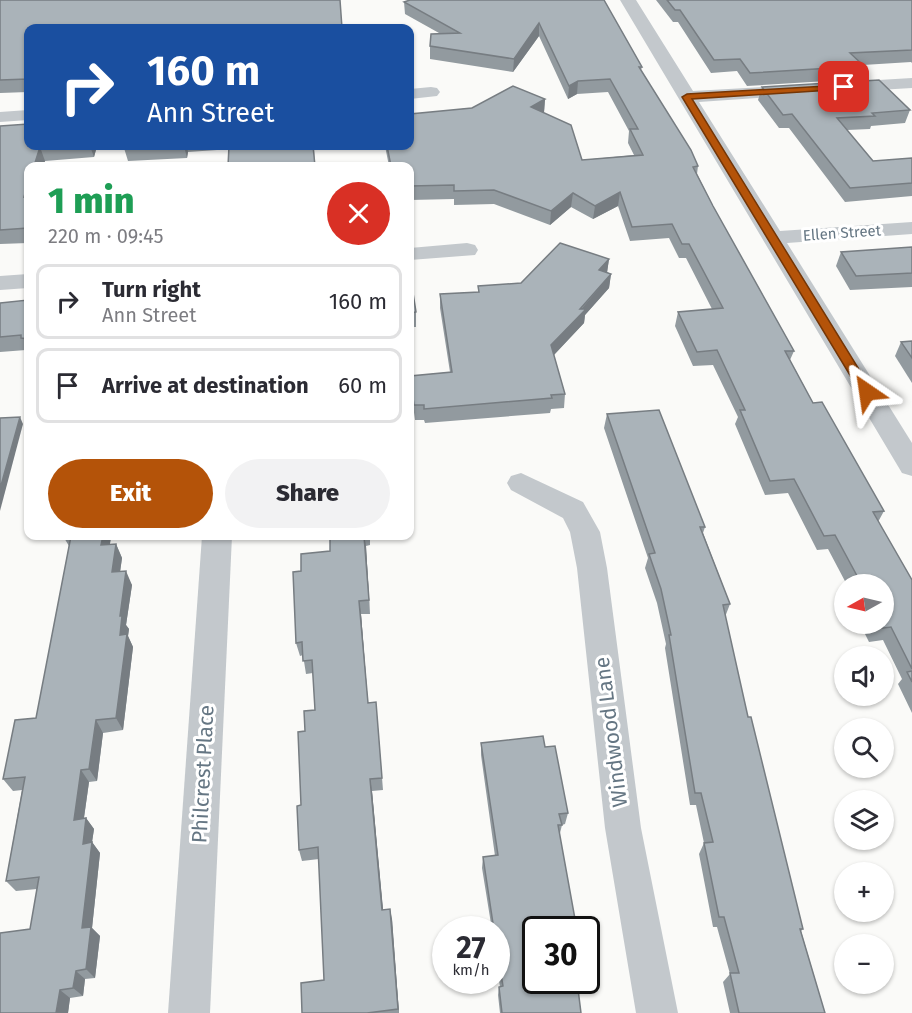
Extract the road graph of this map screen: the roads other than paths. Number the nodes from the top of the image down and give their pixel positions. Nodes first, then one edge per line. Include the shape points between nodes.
1 (628, 0) edge
2 (912, 83) edge
3 (431, 92) dead end
4 (414, 94) edge
5 (687, 97) junction
6 (24, 115) edge
7 (0, 117) edge
8 (912, 228) edge
9 (773, 238) junction
10 (467, 250) dead end
11 (414, 254) edge
12 (24, 281) edge
13 (0, 283) edge
14 (909, 455) edge
15 (521, 483) dead end
16 (217, 540) edge
17 (189, 1013) edge
18 (657, 1013) edge

1 - 5 street
2 - 5 street
3 - 4 street
5 - 9 street
6 - 7 street
8 - 9 street, Ellen Street
9 - 14 street
10 - 11 street
12 - 13 street
15 - 18 street, Windwood Lane via 573,510 585,532 623,828
16 - 17 street, Philcrest Place

